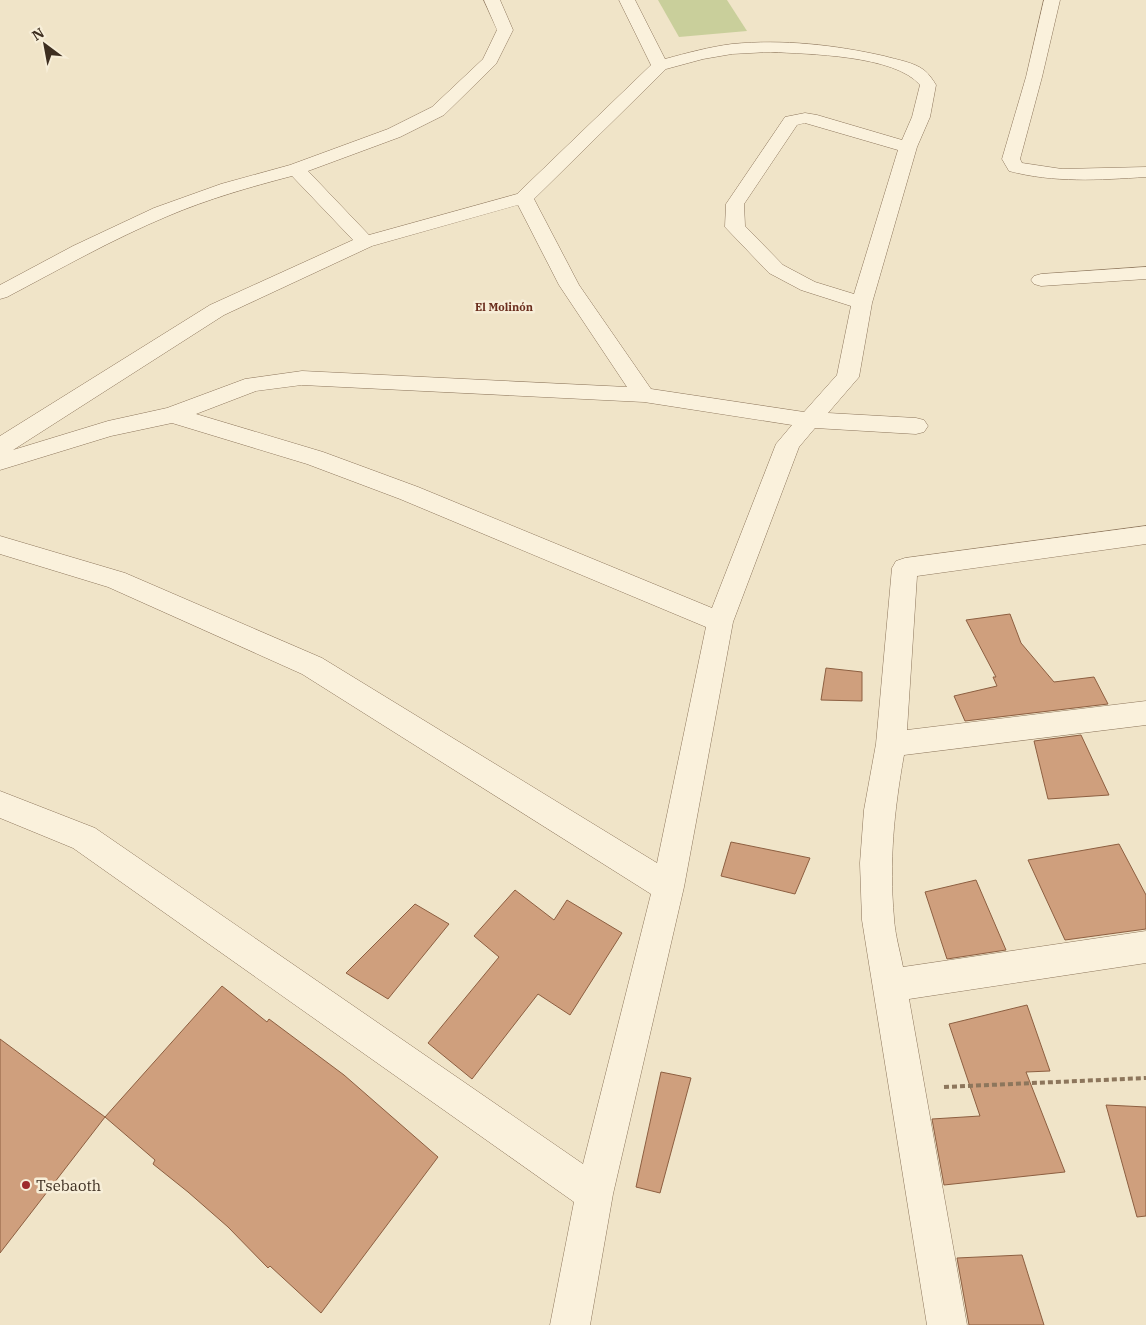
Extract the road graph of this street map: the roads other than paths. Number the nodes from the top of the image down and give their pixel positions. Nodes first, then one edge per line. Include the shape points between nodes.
1 (492, 0) edge
2 (627, 0) edge
3 (1052, 0) edge
4 (660, 66) junction
5 (908, 147) junction
6 (296, 169) junction
7 (1146, 172) edge
8 (524, 198) junction
9 (365, 242) junction
10 (1146, 273) edge
11 (1041, 280) dead end
12 (0, 293) edge
13 (862, 303) junction
14 (93, 390) junction
15 (644, 395) junction
16 (172, 415) junction
17 (807, 420) junction
18 (916, 426) dead end
19 (108, 429) junction
20 (0, 448) edge
21 (0, 462) edge
22 (1146, 536) edge
23 (0, 545) edge
24 (720, 622) junction
25 (1146, 714) edge
26 (891, 744) junction
27 (0, 804) edge
28 (668, 887) junction
29 (1146, 947) edge
30 (889, 986) junction
31 (594, 1194) junction
32 (570, 1325) edge
33 (947, 1325) edge

1 - 6 street via 505,30 490,61 438,111 394,133
2 - 4 street
3 - 7 street via 1011,159 1015,167 1044,173
4 - 5 street via 701,54 771,47 854,54 900,64 920,74 928,85 921,117
4 - 8 street
5 - 13 street
5 - 13 street via 817,120 790,121 735,204 735,227 776,269 808,286
6 - 9 street
6 - 12 street via 228,188 161,212
8 - 9 street
8 - 15 street via 569,285
9 - 14 street via 218,310
10 - 11 street
13 - 17 street via 848,378
14 - 19 street
14 - 20 street
15 - 16 street via 302,378 252,384
15 - 17 street
16 - 19 street
16 - 24 street via 315,458 409,493
17 - 18 street
17 - 24 street via 788,444
19 - 21 street
22 - 26 street via 905,568
23 - 28 street via 116,580 312,666
24 - 28 street
25 - 26 street
26 - 30 street via 879,810 876,864 878,920
27 - 31 street via 84,838
28 - 31 street
29 - 30 street
30 - 33 street
31 - 32 street

